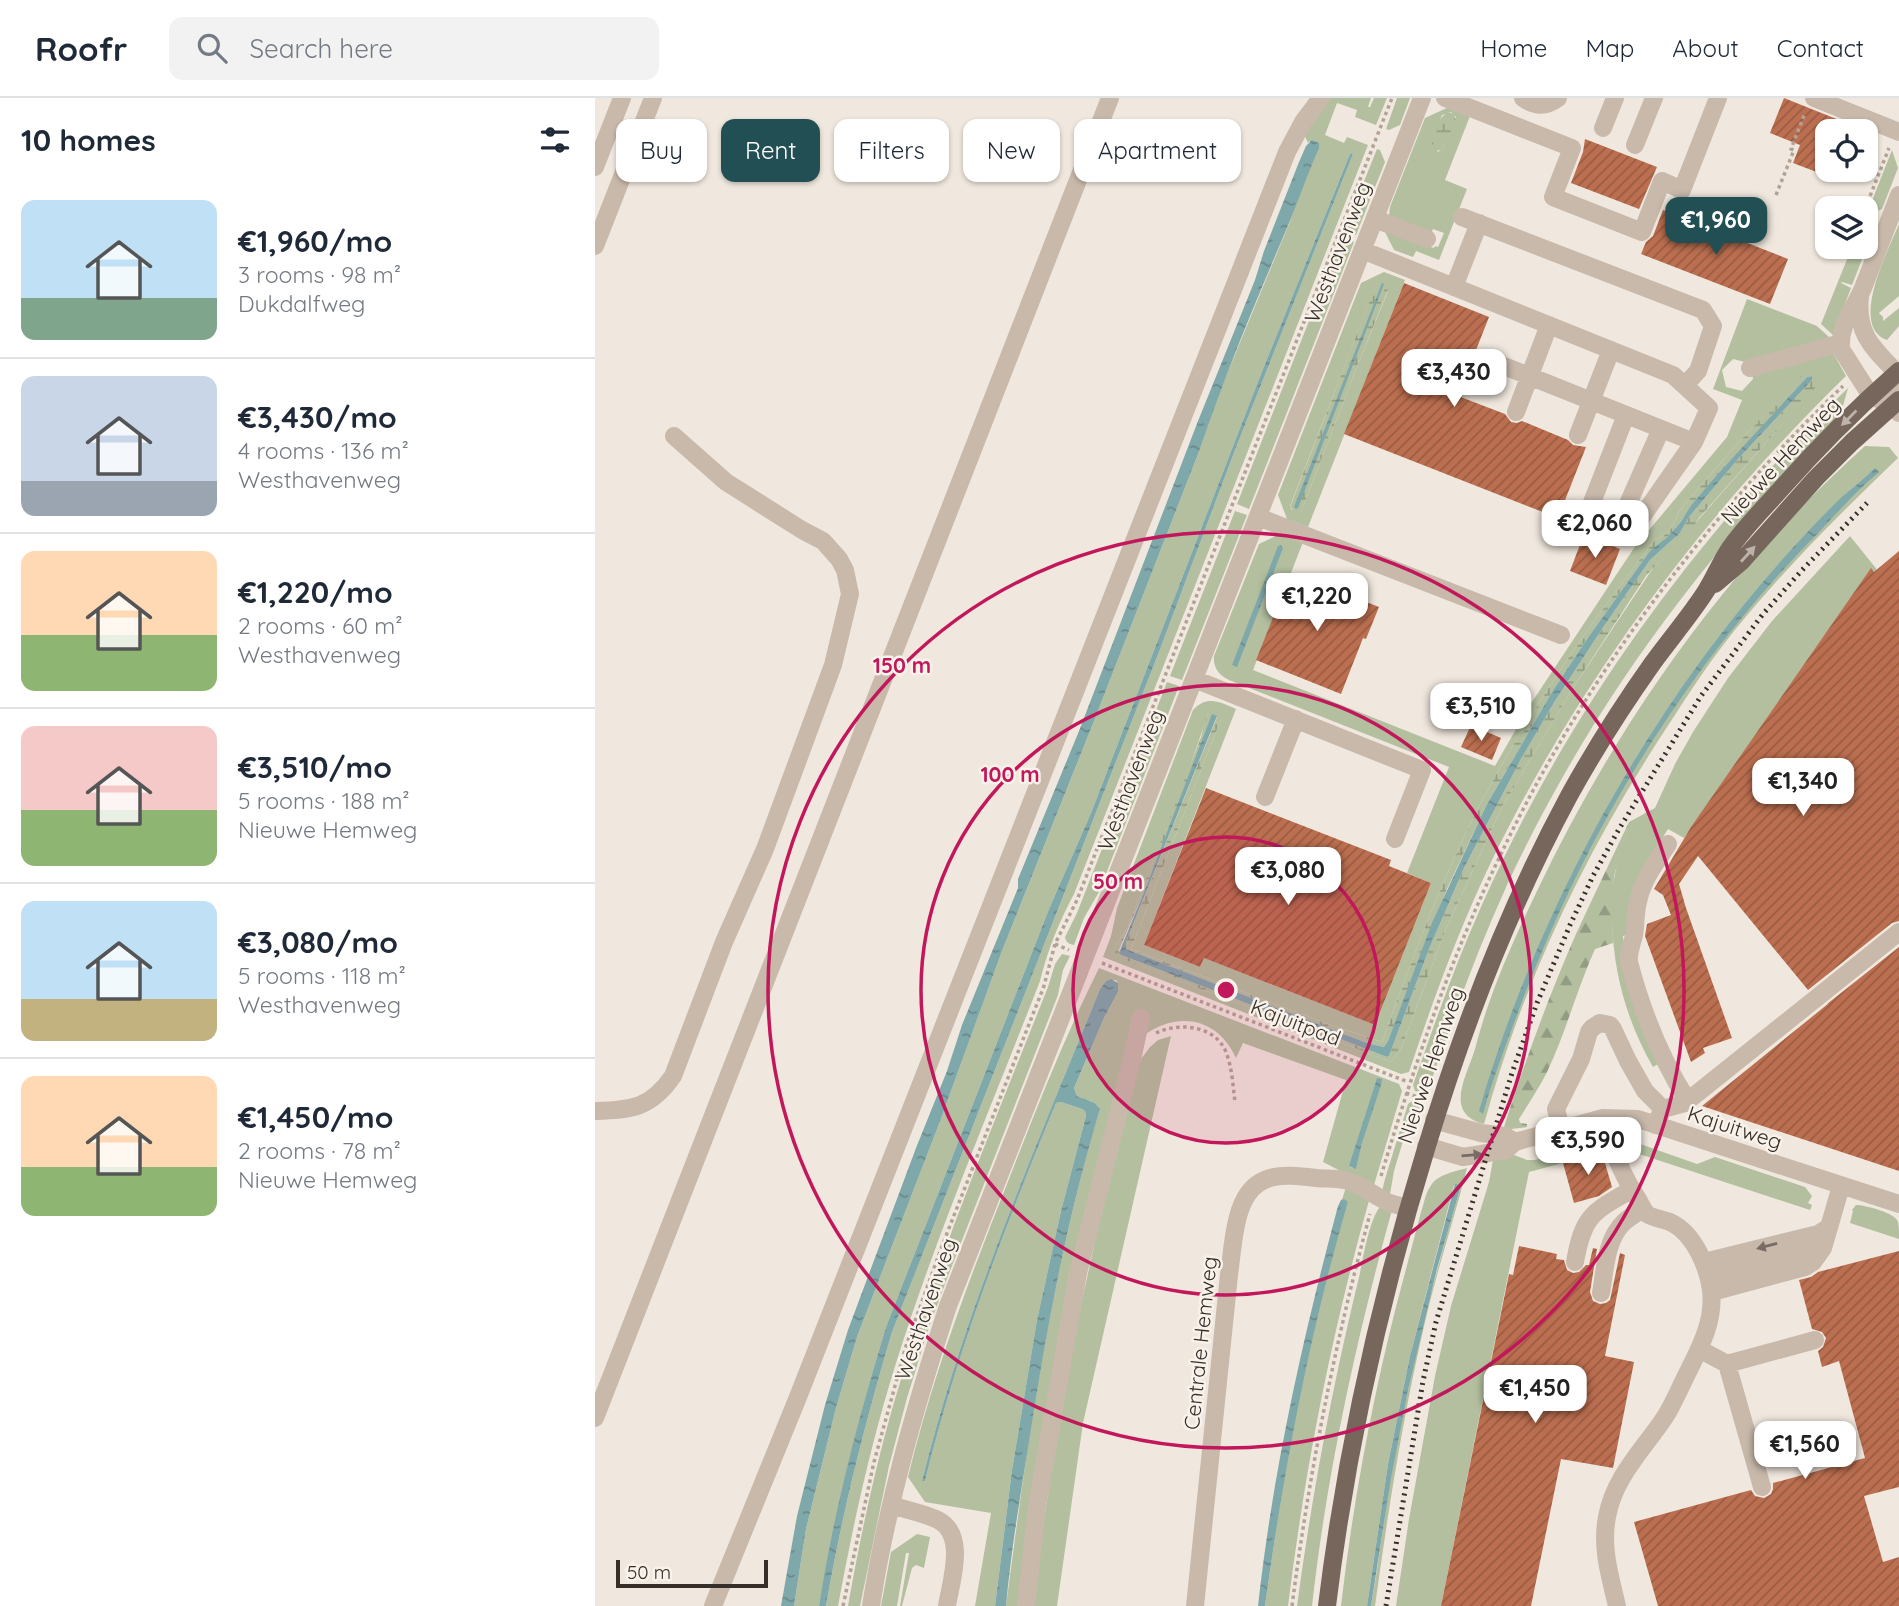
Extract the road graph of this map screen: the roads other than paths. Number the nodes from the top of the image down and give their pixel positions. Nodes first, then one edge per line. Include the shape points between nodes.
1 (622, 98) edge
2 (653, 98) edge
3 (1110, 98) edge
4 (1321, 98) edge
5 (1422, 98) edge
6 (1445, 98) edge
7 (1523, 98) edge
8 (1558, 98) edge
9 (1615, 98) edge
10 (1654, 98) edge
11 (1718, 98) edge
12 (1810, 104) edge
13 (1603, 128) dead end
14 (1898, 131) edge
15 (1635, 145) dead end
16 (595, 167) edge
17 (1899, 195) edge
18 (1375, 219) junction
19 (1427, 239) dead end
20 (595, 246) edge
21 (1362, 250) junction
22 (1454, 287) junction
23 (1860, 295) junction
24 (1549, 325) junction
25 (1841, 343) junction
26 (1611, 350) junction
27 (1499, 364) dead end
28 (1750, 368) dead end
29 (1898, 372) edge
30 (1529, 376) junction
31 (1685, 385) junction
32 (1871, 396) junction
33 (1591, 401) junction
34 (1897, 406) edge
35 (1516, 412) dead end
36 (1626, 415) junction
37 (1661, 429) junction
38 (1578, 435) dead end
39 (674, 436) dead end
40 (1694, 442) junction
41 (1589, 510) dead end
42 (1258, 517) junction
43 (1706, 590) junction
44 (1561, 635) dead end
45 (1194, 679) junction
46 (1296, 719) junction
47 (1265, 797) dead end
48 (1395, 839) dead end
49 (1668, 844) dead end
50 (1899, 932) edge
51 (1140, 1018) dead end
52 (1688, 1101) junction
53 (595, 1111) edge
54 (1659, 1117) junction
55 (1603, 1118) junction
56 (1434, 1119) junction
57 (1561, 1129) junction
58 (1515, 1142) junction
59 (1426, 1146) junction
60 (1841, 1186) junction
61 (1631, 1190) junction
62 (1899, 1204) edge
63 (1407, 1208) junction
64 (1643, 1208) junction
65 (1827, 1233) junction
66 (1574, 1262) dead end
67 (1708, 1277) junction
68 (1601, 1293) dead end
69 (1815, 1340) dead end
70 (1699, 1349) junction
71 (1727, 1364) junction
72 (595, 1418) edge
73 (1762, 1487) dead end
74 (891, 1505) junction
75 (713, 1606) edge
76 (870, 1606) edge
77 (947, 1606) edge
78 (1026, 1606) edge
79 (1195, 1606) edge
80 (1327, 1606) edge
81 (1617, 1606) edge

1 - 16 street
2 - 20 street
3 - 72 street
4 - 75 street via 1287,152
5 - 18 street, Westhavenweg
6 - 11 street via 1572,148 1553,197 1642,232 1662,181 1682,190
7 - 8 street via 1539,105
9 - 13 street
10 - 15 street
12 - 14 street
17 - 23 street
18 - 19 street
18 - 21 street, Westhavenweg
21 - 22 street
21 - 42 street, Westhavenweg
22 - 24 street
22 - 31 street via 1471,220 1703,310 1713,326 1698,371
23 - 25 street via 1844,323
23 - 29 street via 1858,313 1865,334
24 - 26 street
24 - 30 street
25 - 28 street
25 - 32 street
26 - 31 street via 1673,375
26 - 33 street
27 - 30 street
29 - 32 main road, Nieuwe Hemweg
29 - 34 street
30 - 33 street
30 - 35 street
31 - 40 street via 1709,408
32 - 34 street
32 -> 43 main road, Nieuwe Hemweg via 1753,520
33 - 36 street
33 - 38 street
43 -> 34 main road, Nieuwe Hemweg via 1741,562 1852,442
36 - 37 street
36 - 41 street
37 - 40 street
37 - 40 street via 1625,513 1641,518
39 - 53 street via 726,482 823,541 845,570 850,594 833,665 784,800 673,1076 660,1093 638,1107
42 - 44 street
42 - 45 street, Westhavenweg
43 - 56 main road, Nieuwe Hemweg via 1627,701 1547,838 1484,977
45 - 46 street
45 - 74 street, Westhavenweg via 948,1306 920,1391
46 - 47 street
46 - 48 street via 1422,770
49 - 52 street via 1642,888 1628,953 1647,1022
50 - 52 street
51 - 78 street via 1078,1273 1037,1506
52 - 54 street
54 - 55 street, Kajuitweg
54 - 57 street via 1613,1029 1600,1023 1589,1032 1556,1109
54 - 60 street, Kajuitweg
55 - 57 street, Kajuitweg
55 - 61 street
56 - 58 street
56 - 59 main road, Nieuwe Hemweg
57 - 58 street, Kajuitweg
59 -> 58 street, Kajuitweg via 1463,1157 1506,1150
59 - 63 main road, Nieuwe Hemweg
60 - 62 street, Kajuitweg
60 - 65 street
61 - 64 street
61 - 66 street via 1590,1217
63 - 79 street, Centrale Hemweg via 1348,1181 1295,1174 1261,1182 1239,1211
63 - 80 main road, Nieuwe Hemweg via 1360,1403
64 - 67 street via 1679,1228 1695,1246
64 - 68 street via 1616,1234
65 -> 67 street
65 - 67 street via 1819,1255 1805,1266
67 - 70 street via 1709,1324
69 - 71 street
70 - 71 street
70 - 81 street via 1666,1416 1624,1472 1611,1501 1605,1551
71 - 73 street
74 - 76 street, Westhavenweg
74 - 77 street via 937,1519 954,1537

